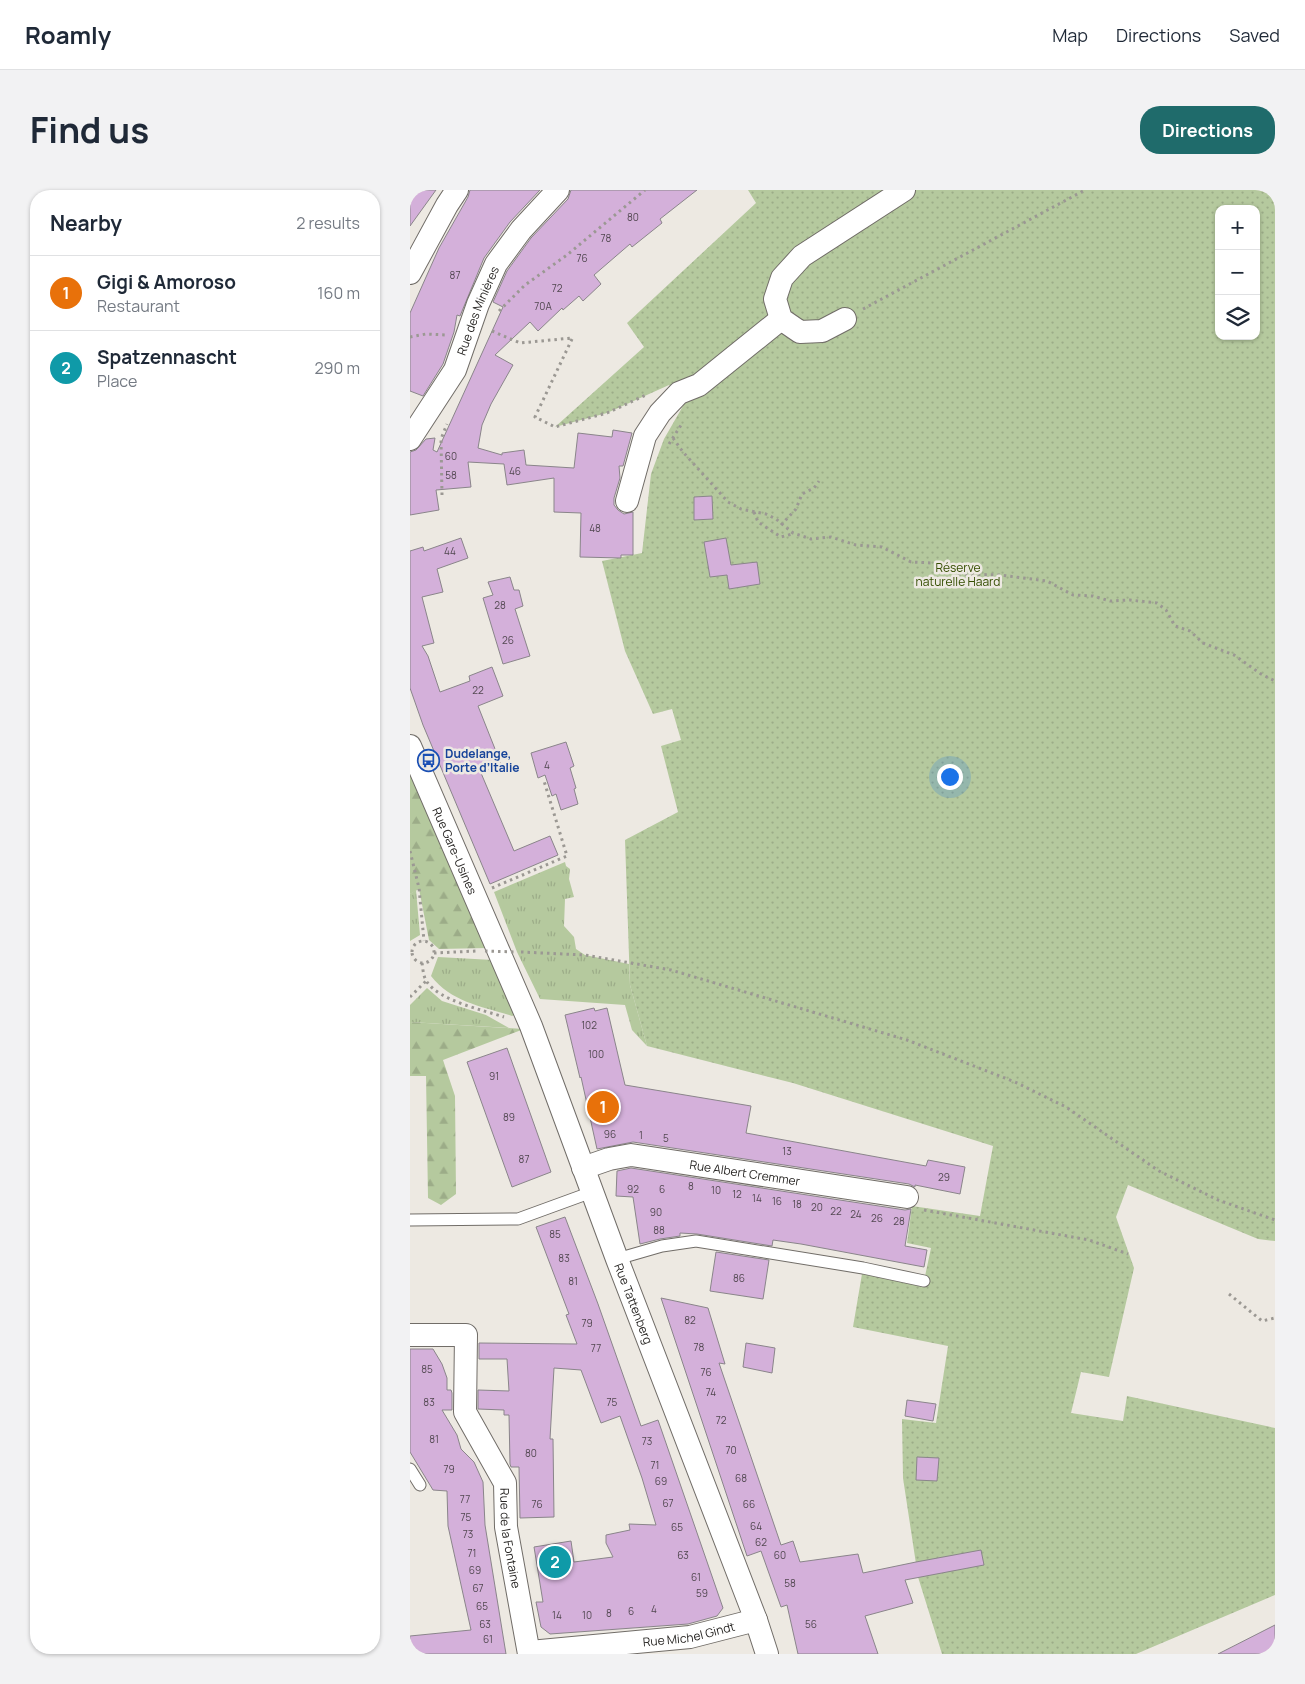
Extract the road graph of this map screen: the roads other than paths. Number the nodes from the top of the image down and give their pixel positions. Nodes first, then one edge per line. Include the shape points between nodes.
1 (457, 190) edge
2 (558, 190) edge
3 (904, 190) edge
4 (410, 273) edge
5 (781, 319) junction
6 (845, 319) road end
7 (410, 438) edge
8 (627, 501) dead end
9 (410, 746) edge
10 (501, 952) joint
11 (583, 1168) junction
12 (592, 1192) junction
13 (907, 1197) road end
14 (410, 1220) edge
15 (617, 1259) junction
16 (924, 1281) dead end
17 (410, 1335) edge
18 (410, 1469) edge
19 (420, 1485) dead end
20 (756, 1620) junction
21 (530, 1653) edge
22 (767, 1654) edge

1 - 4 street via 446,204
2 - 7 street, Rue des Minières via 521,230 496,264 478,304 475,332 456,370
3 - 5 street via 802,256 782,278 775,299
5 - 6 street via 800,332 822,331
5 - 8 street via 699,385 679,393 660,413 645,436
9 - 10 street, Rue Gare-Usines
10 - 11 street, Rue Tattenberg
11 - 12 street, Rue Tattenberg
11 - 13 street, Rue Albert Cremmer via 631,1155
12 - 14 lane via 518,1218
12 - 15 street, Rue Tattenberg
15 - 16 lane via 662,1246 696,1241
15 - 20 street, Rue Tattenberg
17 - 21 street, Rue de la Fontaine via 466,1335 465,1412 505,1483 506,1527
18 - 19 lane
20 - 21 street, Rue Michel Gindt via 690,1637
20 - 22 street, Rue Tattenberg

